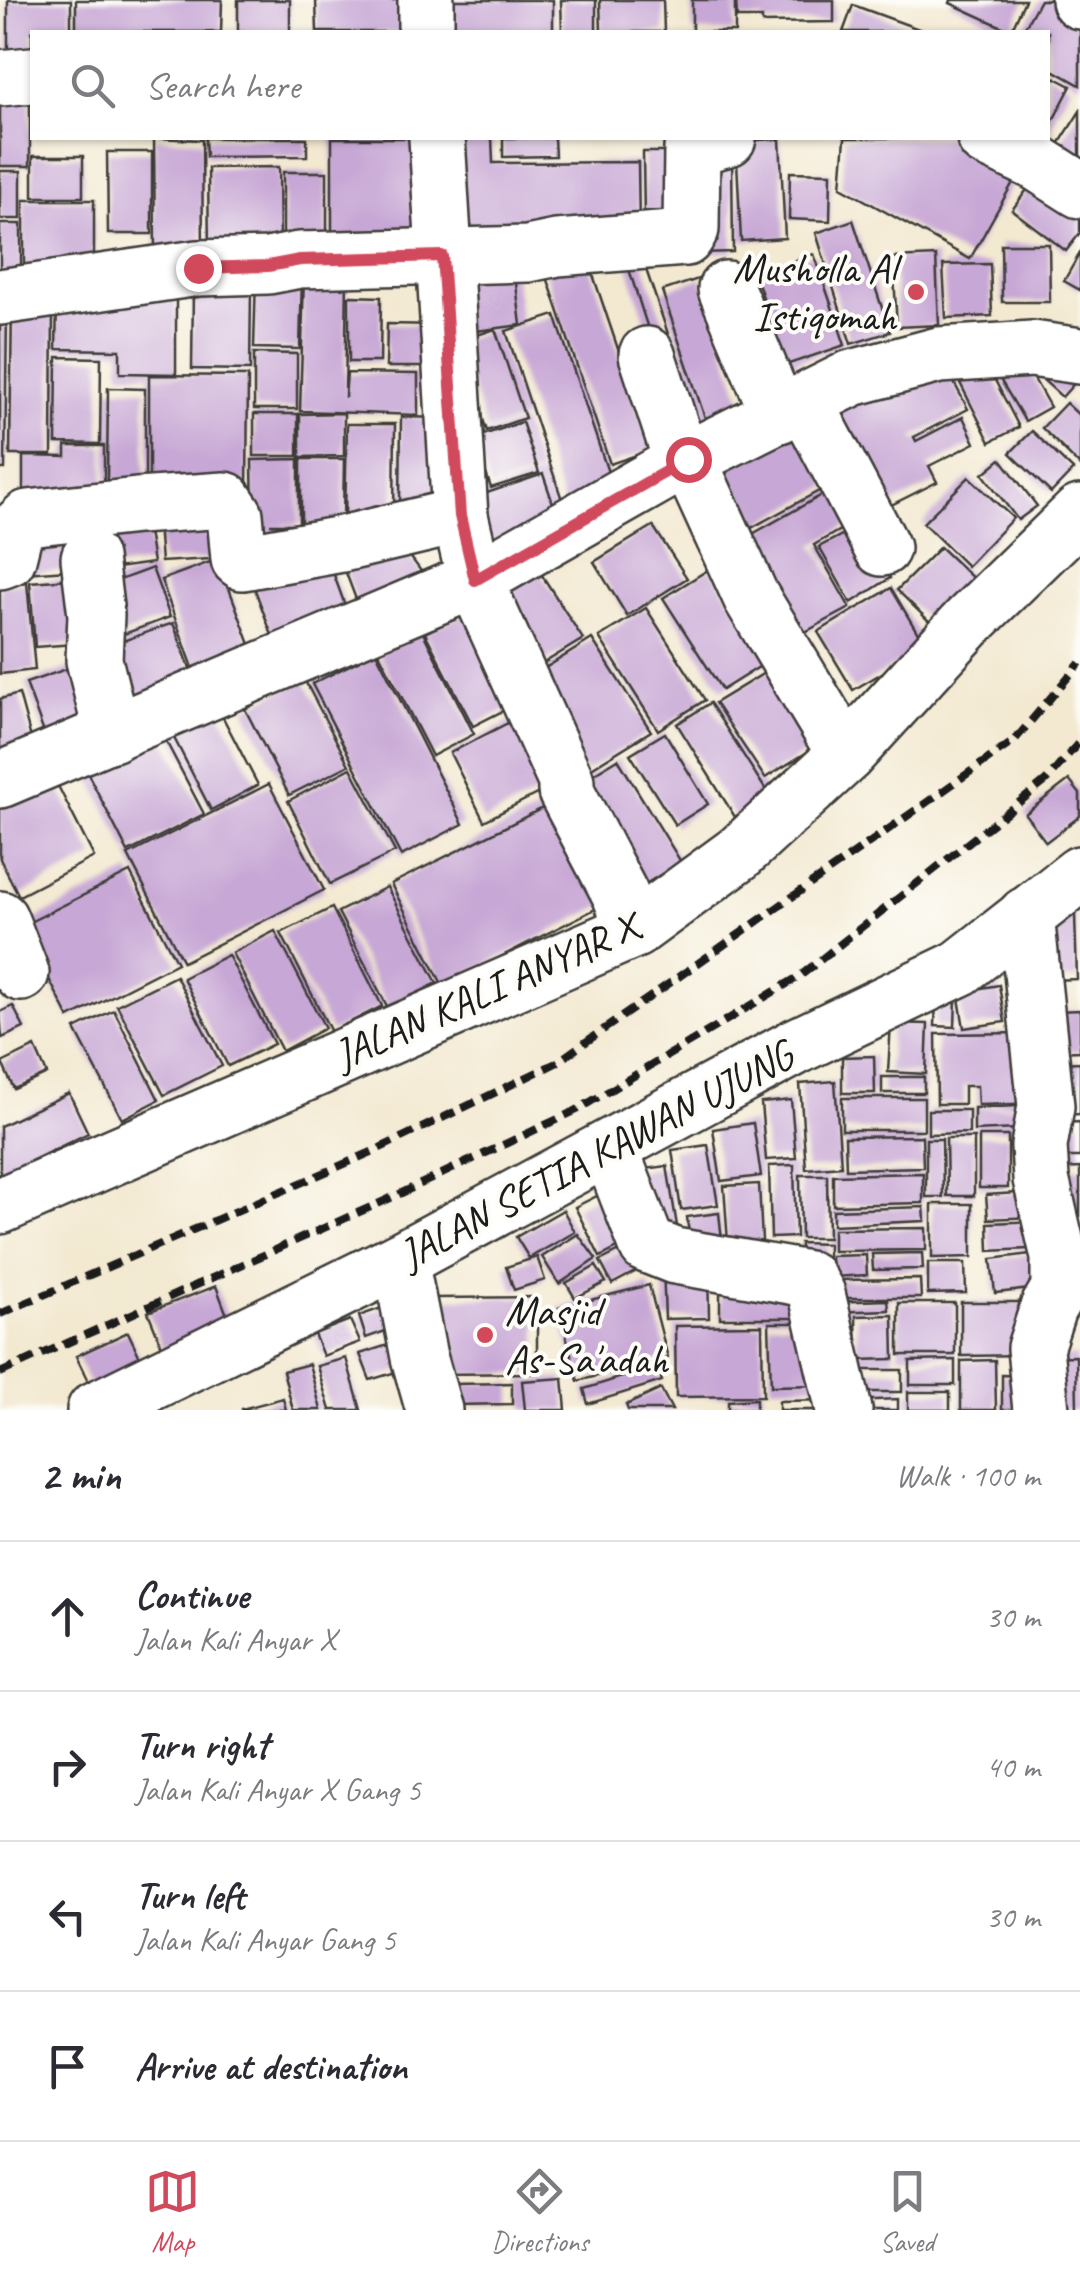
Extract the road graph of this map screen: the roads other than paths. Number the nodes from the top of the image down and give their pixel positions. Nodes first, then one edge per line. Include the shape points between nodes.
1 (426, 0) edge
2 (426, 30) edge
3 (30, 75) edge
4 (0, 78) edge
5 (437, 140) edge
6 (721, 140) edge
7 (990, 140) edge
8 (1080, 190) edge
9 (442, 256) junction
10 (726, 289) dead end
11 (0, 297) edge
12 (646, 354) dead end
13 (1080, 356) edge
14 (792, 408) junction
15 (685, 461) junction
16 (1080, 513) edge
17 (460, 516) junction
18 (882, 548) dead end
19 (89, 558) dead end
20 (0, 562) edge
21 (475, 580) junction
22 (112, 734) junction
23 (846, 755) junction
24 (0, 780) edge
25 (1060, 895) edge
26 (0, 919) edge
27 (634, 930) junction
28 (21, 974) dead end
29 (610, 1149) junction
30 (0, 1206) edge
31 (400, 1260) junction
32 (95, 1410) edge
33 (434, 1410) edge
34 (844, 1410) edge
35 (1041, 1410) edge

1 - 2 street
3 - 4 street
5 - 9 street
6 - 9 street via 692,148 691,229 685,238
7 - 8 street
9 - 11 street via 198,268
9 - 17 street
10 - 14 street
12 - 15 street
13 - 14 street via 1032,349 939,354 852,378
14 - 15 street
14 - 18 street
15 - 21 street
15 - 23 street via 751,597
16 - 23 street, JALAN KALI ANYAR X
17 - 20 street via 243,562 235,515 225,500 137,506 28,518
17 - 21 street
19 - 22 street via 94,660
21 - 22 street
21 - 27 street
22 - 24 street
23 - 27 street, JALAN KALI ANYAR X via 738,853
25 - 29 street, JALAN SETIA KAWAN UJUNG via 960,968
25 - 35 street via 1039,1146 1059,1289 1036,1348
26 - 28 street
27 - 30 street, JALAN KALI ANYAR X
29 - 31 street, JALAN SETIA KAWAN UJUNG
29 - 34 street via 648,1245 675,1256 808,1279
31 - 32 street, JALAN SETIA KAWAN UJUNG
31 - 33 street

